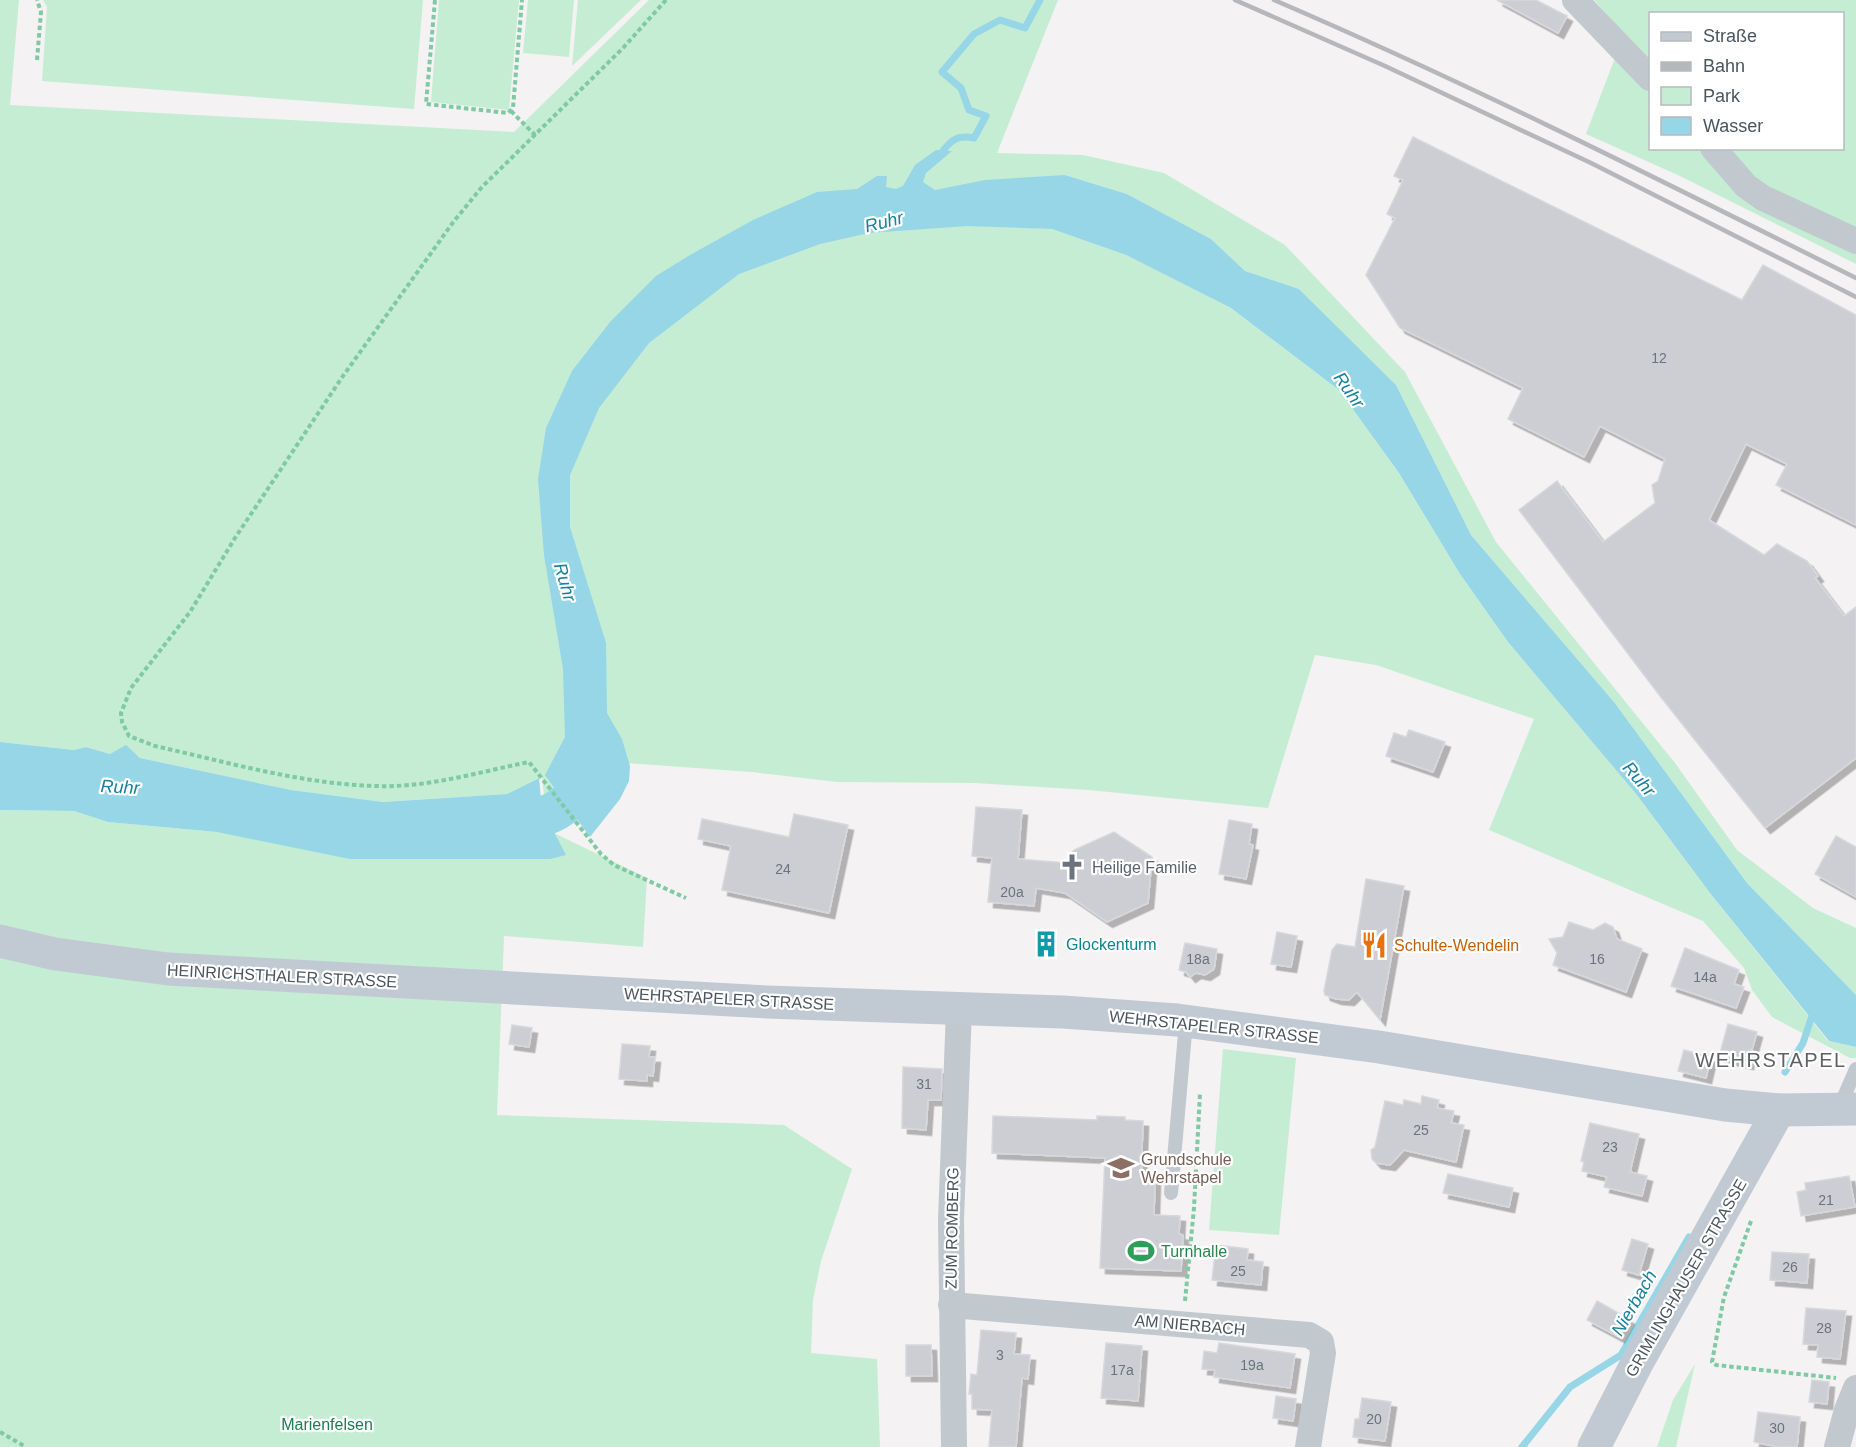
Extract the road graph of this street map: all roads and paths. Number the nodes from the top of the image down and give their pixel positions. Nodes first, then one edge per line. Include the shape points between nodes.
1 (38, 0) edge
2 (435, 0) edge
3 (522, 0) edge
4 (666, 0) edge
5 (1575, 0) edge
6 (37, 60) dead end
7 (1649, 77) edge
8 (511, 111) junction
9 (535, 135) junction
10 (1715, 150) edge
11 (1856, 241) edge
12 (686, 898) dead end
13 (1, 942) edge
14 (566, 990) joint
15 (959, 1009) junction
16 (1186, 1022) junction
17 (1856, 1069) edge
18 (1200, 1089) dead end
19 (1847, 1102) edge
20 (1779, 1110) junction
21 (1172, 1193) dead end
22 (1753, 1215) dead end
23 (951, 1305) junction
24 (1183, 1324) junction
25 (1851, 1384) edge
26 (0, 1432) edge
27 (26, 1447) edge
28 (954, 1447) edge
29 (1308, 1447) edge
30 (1594, 1447) edge
31 (1837, 1447) edge

1 - 6 path via 41,12
2 - 8 path via 426,104
3 - 8 path
4 - 9 path
5 - 7 street
8 - 9 path
9 - 12 path via 469,203 350,367 190,612 139,676 125,700 122,722 129,736 155,746 324,782 376,786 431,782 529,762 591,843 614,865
10 - 11 street via 1746,186 1763,198
13 - 14 main road, HEINRICHSTHALER STRASSE via 55,954 168,969
14 - 15 main road, WEHRSTAPELER STRASSE
15 - 16 main road, WEHRSTAPELER STRASSE
15 - 23 street, ZUM ROMBERG
16 - 20 main road, WEHRSTAPELER STRASSE via 1379,1047 1725,1105
16 - 21 lane
17 - 19 lane
18 - 24 path
19 - 20 main road, WEHRSTAPELER STRASSE
20 - 30 main road, GRIMLINGHAUSER STRASSE via 1636,1363
22 - 25 path via 1724,1297 1712,1362
23 - 24 street, AM NIERBACH
23 - 28 street, ZUM ROMBERG
24 - 29 street, AM NIERBACH via 1309,1335 1321,1342 1323,1353
25 - 31 street
26 - 27 path

